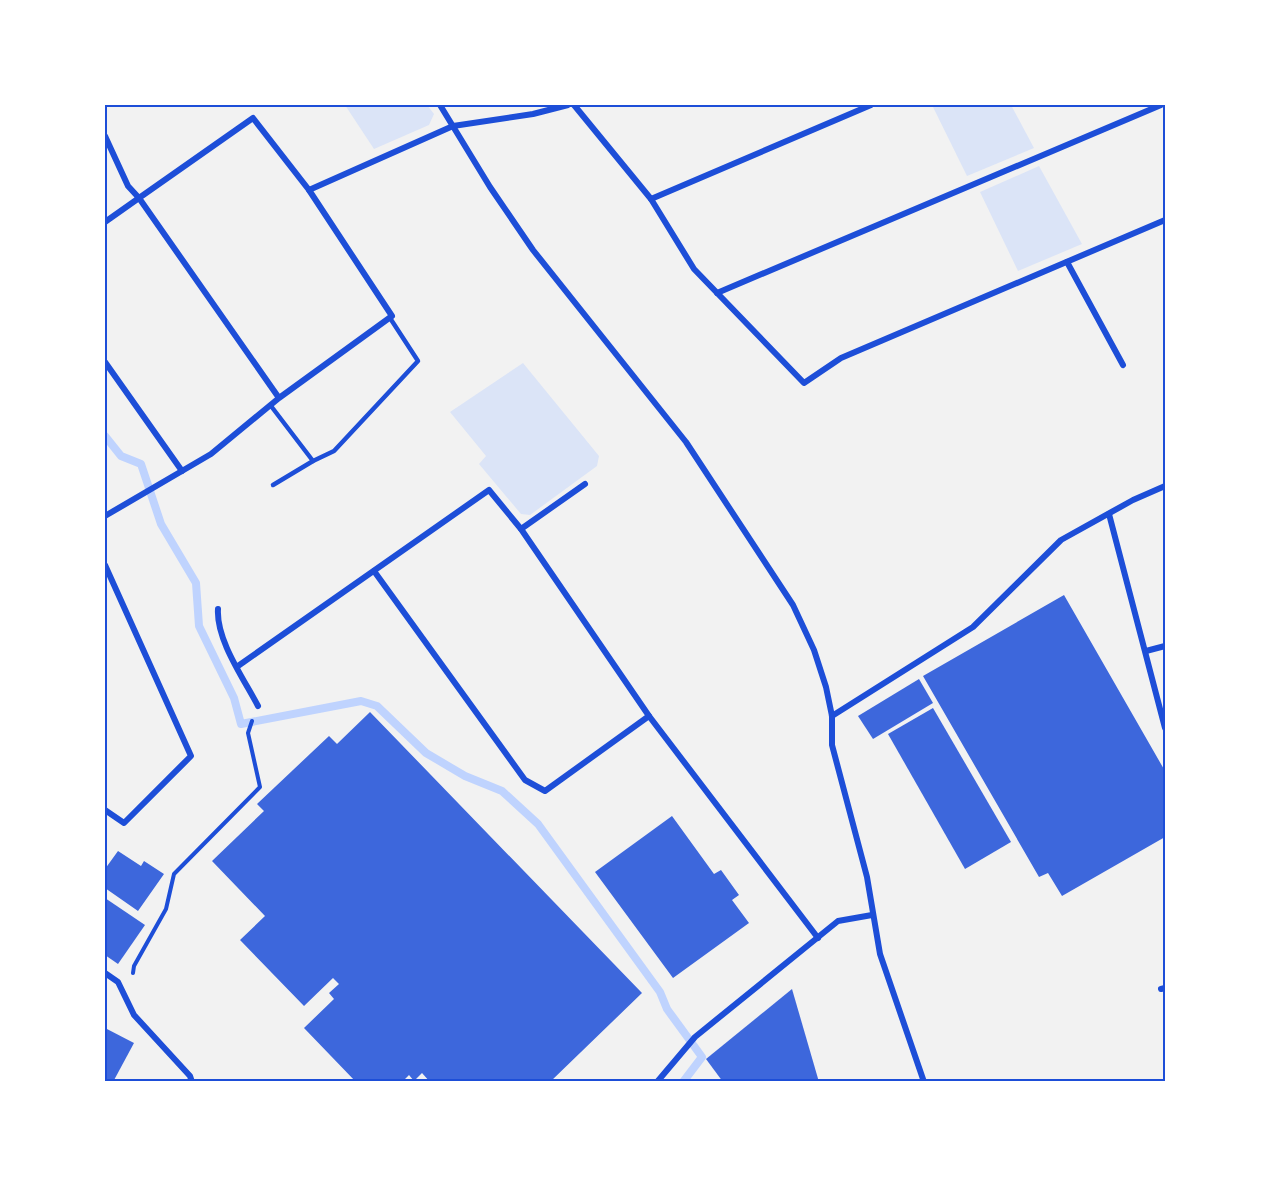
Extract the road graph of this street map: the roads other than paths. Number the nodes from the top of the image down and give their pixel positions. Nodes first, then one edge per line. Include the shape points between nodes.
1 (440, 105) edge
2 (536, 105) edge
3 (568, 105) edge
4 (574, 105) edge
5 (872, 105) edge
6 (1162, 106) edge
7 (539, 112) junction
8 (453, 126) junction
9 (105, 136) edge
10 (309, 190) junction
11 (139, 198) junction
12 (651, 199) junction
13 (1165, 220) edge
14 (105, 222) edge
15 (1067, 262) junction
16 (717, 293) junction
17 (390, 318) junction
18 (105, 362) edge
19 (1123, 365) dead end
20 (279, 398) junction
21 (271, 406) junction
22 (313, 461) junction
23 (182, 471) junction
24 (585, 484) dead end
25 (273, 485) dead end
26 (1165, 486) edge
27 (1109, 514) junction
28 (105, 516) edge
29 (521, 529) junction
30 (105, 565) edge
31 (374, 572) junction
32 (218, 609) dead end
33 (1165, 646) edge
34 (1146, 651) junction
35 (238, 666) junction
36 (258, 706) road end
37 (649, 716) junction
38 (832, 716) junction
39 (1165, 728) edge
40 (105, 810) edge
41 (872, 915) junction
42 (818, 938) junction
43 (105, 973) edge
44 (192, 1082) edge
45 (657, 1082) edge
46 (924, 1082) edge

1 - 8 street
2 - 7 street
3 - 7 street
4 - 12 street
5 - 12 street
6 - 16 street
7 - 8 street
8 - 10 street
8 - 38 street via 533,250 686,442 760,553 793,605 814,651
9 - 11 street via 128,186
10 - 11 street via 253,117
10 - 17 street
11 - 14 street
11 - 20 street
12 - 16 street via 694,269
13 - 15 street
15 - 16 street via 841,358 804,382
15 - 19 street
17 - 20 street
17 - 22 lane via 418,361 334,450
18 - 23 street
20 - 21 street
21 - 22 lane
21 - 23 street via 211,454
22 - 25 lane
23 - 28 street
24 - 29 street
26 - 27 street
27 - 34 street
27 - 38 street via 1061,540 973,627
29 - 31 street via 489,490
29 - 37 street
30 - 40 street via 191,756 124,823
31 - 35 street
31 - 37 street via 525,780 545,791
32 - 35 street via 224,643
33 - 34 street
34 - 39 street
35 - 36 street
37 - 42 street
38 - 41 street via 832,745 867,877
41 - 42 street via 838,921
41 - 46 street via 880,954
42 - 45 street via 695,1037
43 - 44 street via 118,982 134,1015

